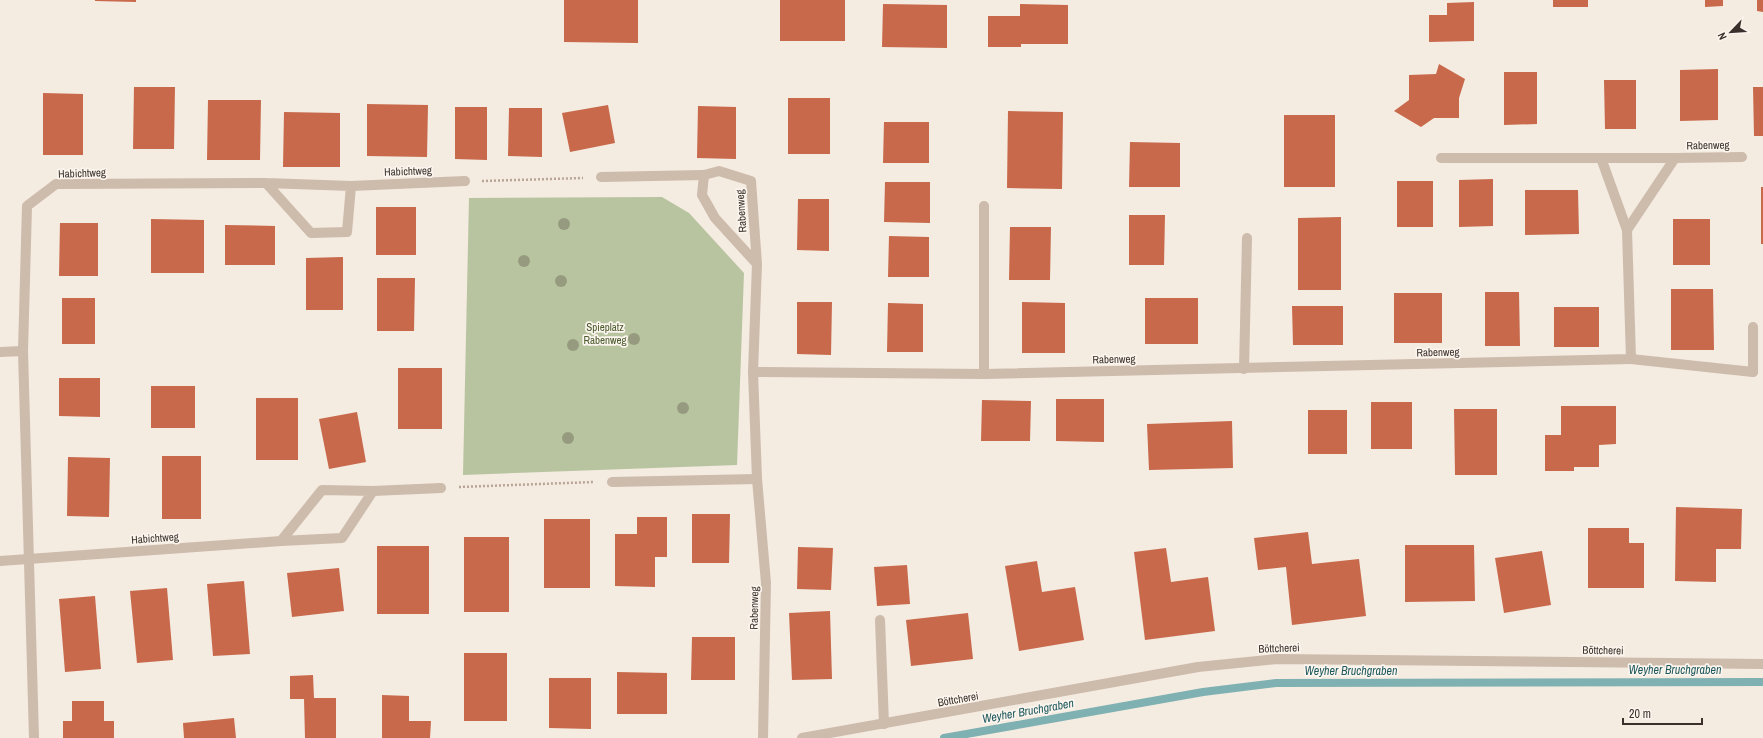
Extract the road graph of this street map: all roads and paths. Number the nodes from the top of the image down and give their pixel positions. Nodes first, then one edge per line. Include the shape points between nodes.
1 (1742, 156) dead end
2 (1441, 158) dead end
3 (1601, 158) junction
4 (1675, 158) junction
5 (704, 175) junction
6 (601, 178) joint
7 (465, 181) joint
8 (266, 183) junction
9 (351, 186) junction
10 (984, 206) dead end
11 (1627, 230) junction
12 (1247, 238) dead end
13 (757, 264) junction
14 (1753, 327) dead end
15 (23, 351) junction
16 (0, 352) edge
17 (1631, 359) junction
18 (1244, 369) junction
19 (753, 372) junction
20 (984, 374) junction
21 (757, 479) junction
22 (612, 482) joint
23 (441, 488) joint
24 (373, 491) junction
25 (281, 541) junction
26 (30, 558) junction
27 (0, 561) edge
28 (880, 620) dead end
29 (1763, 664) edge
30 (884, 724) junction
31 (34, 738) edge
32 (763, 738) edge
33 (802, 738) edge

1 - 4 street, Rabenweg
2 - 3 street, Rabenweg
3 - 4 street, Rabenweg
3 - 11 street
4 - 11 street, Rabenweg
5 - 6 street, Rabenweg
5 - 13 street, Rabenweg via 702,195 715,218
5 - 13 street, Rabenweg via 719,171 751,181
6 - 7 path
7 - 9 street, Habichtweg
8 - 9 street, Habichtweg
8 - 9 street via 311,233 348,232
8 - 15 street, Habichtweg via 56,184 27,206
10 - 20 street
11 - 17 street
12 - 18 street
13 - 19 street, Rabenweg
14 - 17 street, Rabenweg via 1753,372
15 - 16 street
15 - 26 street, Habichtweg
17 - 18 street, Rabenweg
18 - 20 street, Rabenweg
19 - 20 street, Rabenweg
19 - 21 street, Rabenweg
21 - 22 street
21 - 32 street, Rabenweg via 766,583
22 - 23 path
23 - 24 street
24 - 25 street via 322,490
24 - 25 street, Habichtweg via 342,538
25 - 26 street, Habichtweg
26 - 27 street, Habichtweg
26 - 31 street, Habichtweg
28 - 30 street
29 - 30 street, Böttcherei via 1276,659 1198,667
30 - 33 street, Böttcherei

